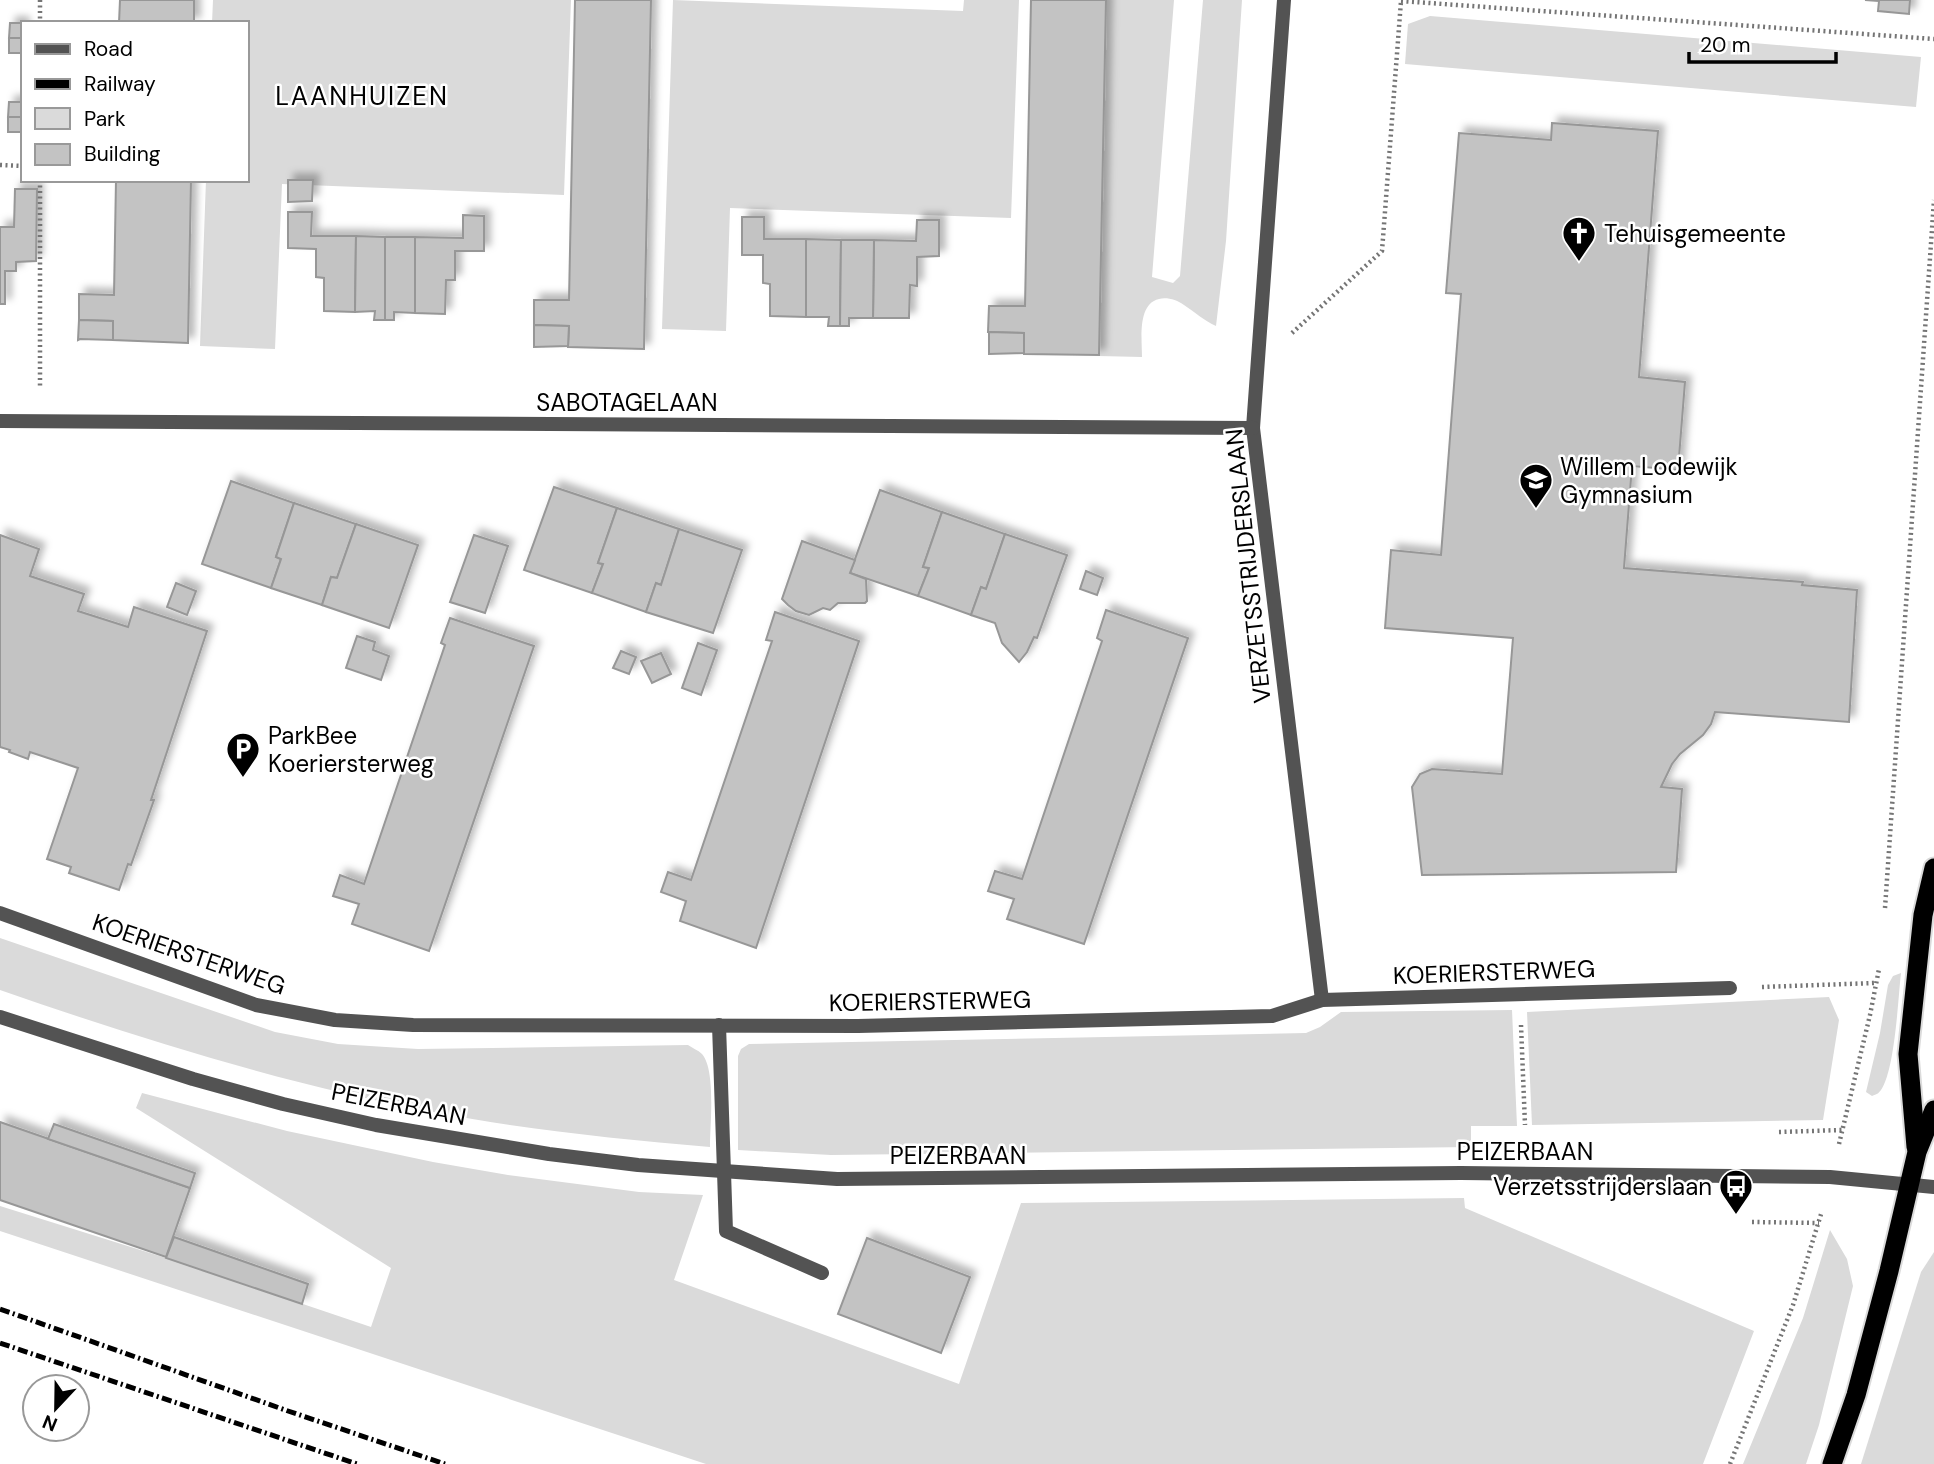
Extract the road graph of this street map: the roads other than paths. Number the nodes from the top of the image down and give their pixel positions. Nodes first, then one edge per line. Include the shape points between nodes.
1 (1283, 0) edge
2 (0, 421) edge
3 (1253, 429) junction
4 (1934, 868) edge
5 (0, 913) edge
6 (1730, 988) road end
7 (1322, 1000) junction
8 (0, 1017) edge
9 (719, 1025) junction
10 (1934, 1111) edge
11 (1917, 1152) junction
12 (725, 1172) junction
13 (1910, 1185) junction
14 (1934, 1187) edge
15 (822, 1273) dead end
16 (1832, 1464) edge

1 - 3 street, VERZETSSTRIJDERSLAAN
2 - 3 street, SABOTAGELAAN
3 - 7 street, VERZETSSTRIJDERSLAAN
4 - 11 highway via 1923,915 1908,1054
5 - 9 street, KOERIERSTERWEG via 256,1005 335,1020 413,1026
6 - 7 street, KOERIERSTERWEG
7 - 9 street, KOERIERSTERWEG via 1272,1016
8 - 12 street, PEIZERBAAN via 193,1079 376,1125 549,1154
9 - 12 street
10 - 11 highway
11 - 13 highway
12 - 13 street, PEIZERBAAN via 837,1179 1461,1173 1830,1177
12 - 15 street via 726,1231
13 - 14 street, PEIZERBAAN
13 - 16 highway via 1856,1395

